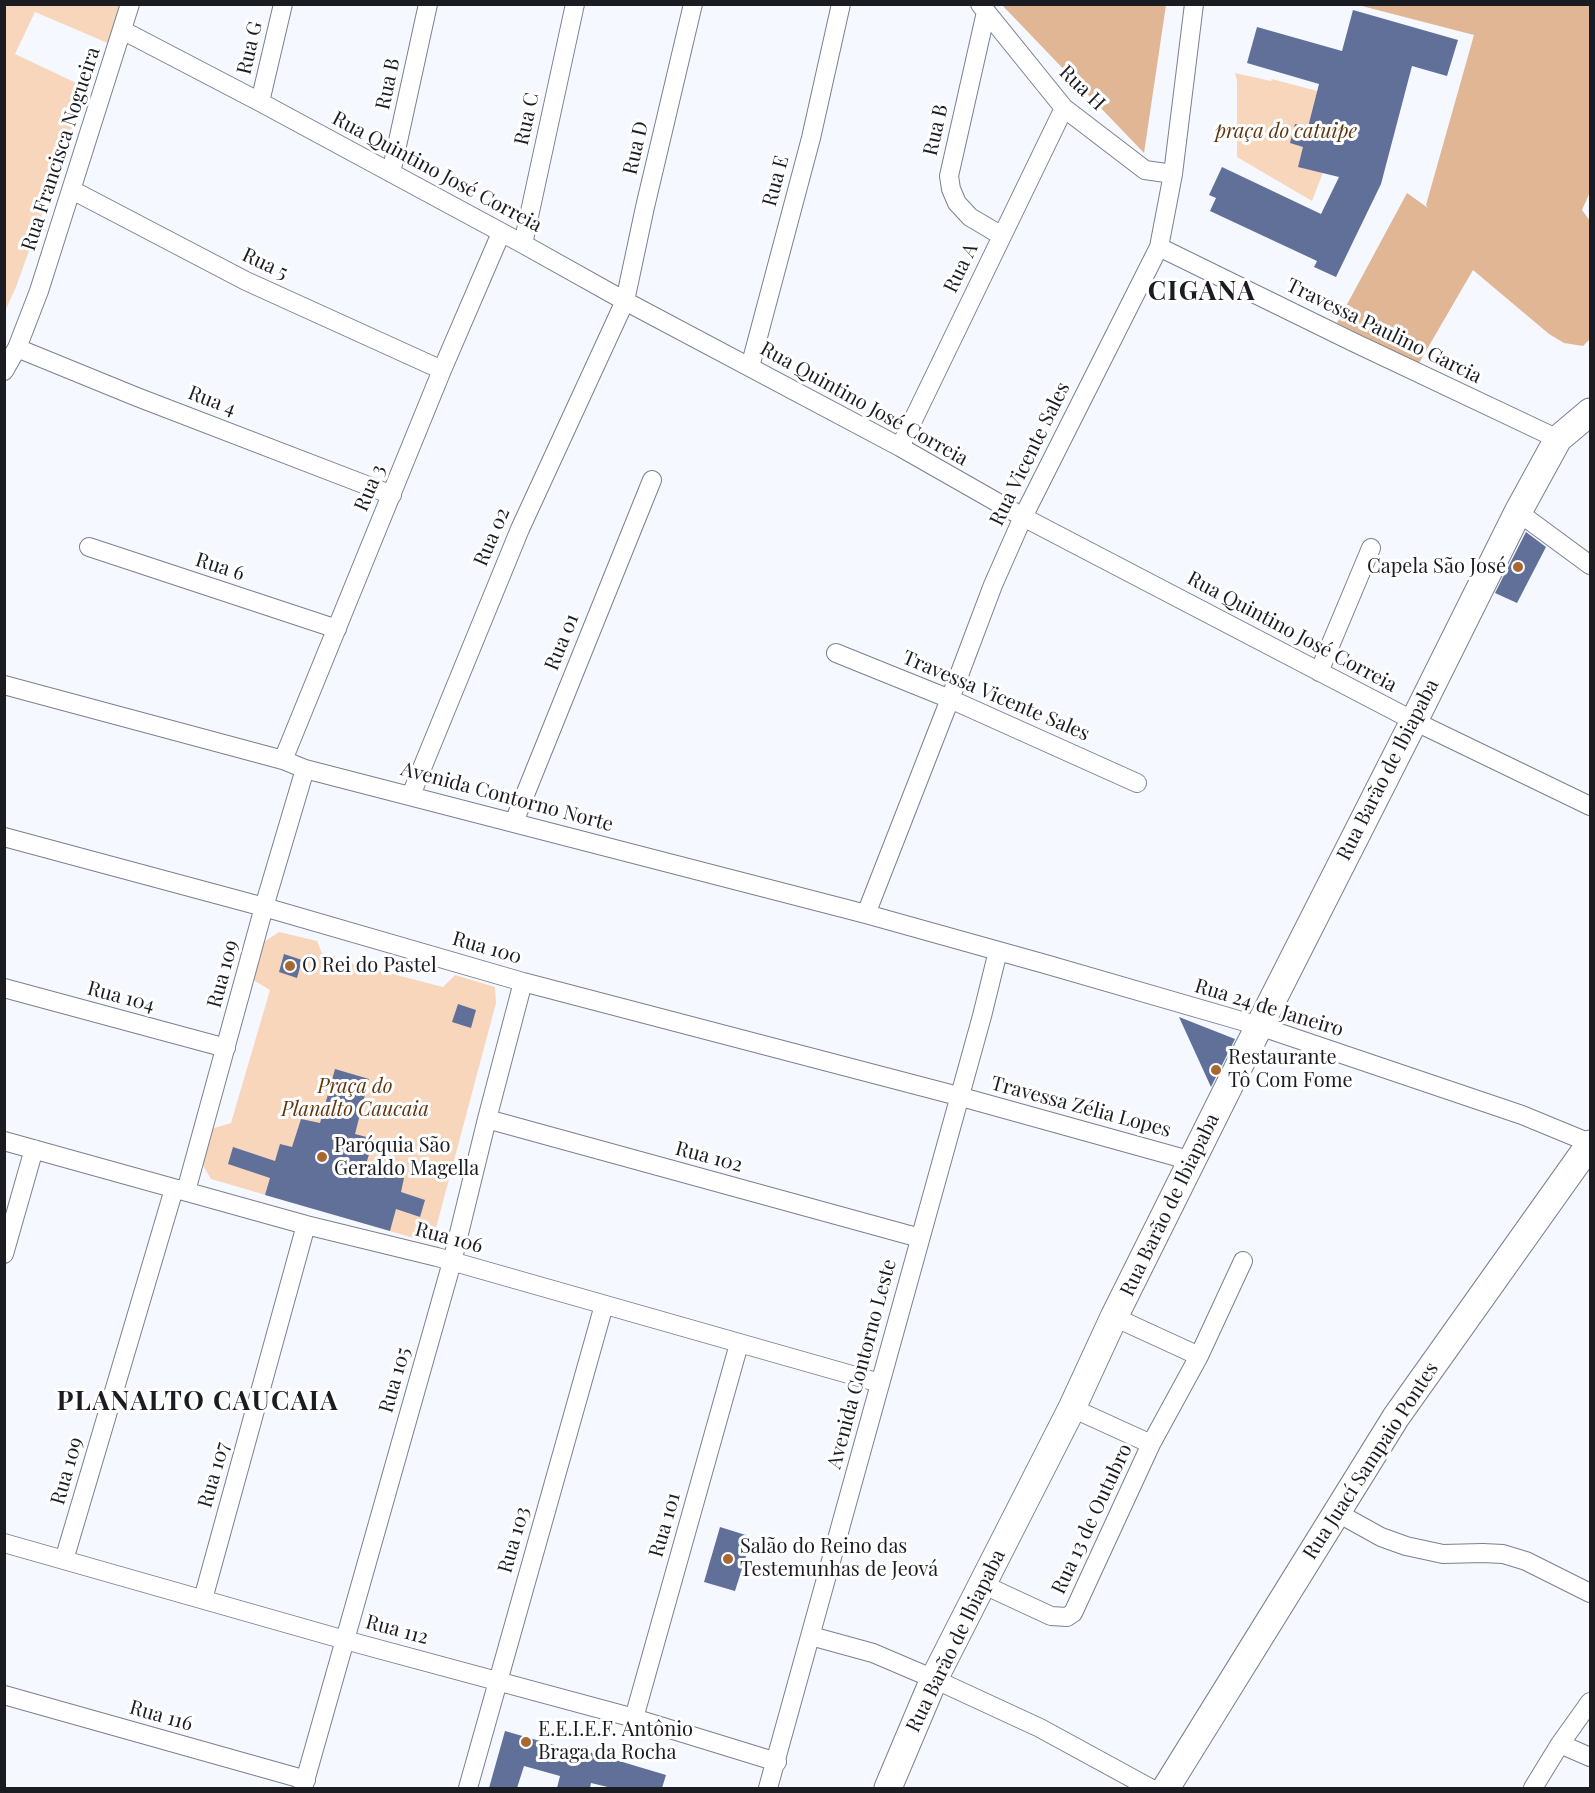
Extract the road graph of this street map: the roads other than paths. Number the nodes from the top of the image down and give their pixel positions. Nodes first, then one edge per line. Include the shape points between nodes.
1 (130, 4) edge
2 (283, 4) edge
3 (428, 4) edge
4 (575, 4) edge
5 (693, 4) edge
6 (841, 4) edge
7 (1194, 4) edge
8 (983, 8) edge
9 (122, 30) junction
10 (260, 102) junction
11 (1064, 108) junction
12 (392, 173) junction
13 (1173, 174) junction
14 (72, 190) junction
15 (501, 233) junction
16 (1002, 236) junction
17 (523, 243) junction
18 (1158, 247) junction
19 (625, 301) junction
20 (17, 348) junction
21 (750, 367) junction
22 (442, 370) junction
23 (4, 372) edge
24 (1590, 412) edge
25 (1558, 439) junction
26 (900, 447) junction
27 (652, 480) dead end
28 (392, 495) junction
29 (1518, 512) junction
30 (1023, 517) junction
31 (88, 547) dead end
32 (1371, 548) dead end
33 (1590, 565) edge
34 (337, 629) junction
35 (836, 653) dead end
36 (1318, 672) junction
37 (4, 685) edge
38 (950, 699) junction
39 (1414, 721) junction
40 (283, 760) junction
41 (305, 769) junction
42 (1137, 783) dead end
43 (411, 795) junction
44 (1590, 806) edge
45 (514, 822) junction
46 (4, 837) edge
47 (264, 907) junction
48 (866, 914) junction
49 (998, 951) junction
50 (523, 982) junction
51 (4, 988) edge
52 (1259, 1026) junction
53 (226, 1048) junction
54 (958, 1096) junction
55 (487, 1119) junction
56 (4, 1141) edge
57 (1590, 1143) edge
58 (34, 1149) junction
59 (1192, 1161) junction
60 (180, 1190) junction
61 (306, 1226) junction
62 (920, 1238) junction
63 (4, 1254) edge
64 (1243, 1261) dead end
65 (452, 1262) junction
66 (604, 1305) junction
67 (1114, 1317) junction
68 (740, 1344) junction
69 (1199, 1356) junction
70 (880, 1383) junction
71 (1072, 1408) junction
72 (1151, 1444) junction
73 (1336, 1512) junction
74 (4, 1543) edge
75 (64, 1560) junction
76 (982, 1584) junction
77 (1590, 1593) edge
78 (203, 1599) junction
79 (811, 1636) junction
80 (345, 1640) junction
81 (934, 1679) junction
82 (498, 1681) junction
83 (4, 1695) edge
84 (1590, 1702) edge
85 (634, 1718) junction
86 (1560, 1744) junction
87 (1590, 1757) edge
88 (777, 1762) junction
89 (304, 1784) edge
90 (468, 1788) edge
91 (768, 1788) edge
92 (888, 1788) edge
93 (1150, 1788) edge
94 (1166, 1788) edge
95 (1533, 1788) edge

1 - 9 street, Rua Francisca Nogueira
2 - 10 street, Rua G
3 - 12 street, Rua B
4 - 17 street, Rua C
5 - 19 street, Rua D
6 - 21 street, Rua E
7 - 13 street, Rua Vicente Sales
8 - 11 street, Rua H
8 - 16 street, Rua B via 949,176 957,203 970,217
9 - 10 street, Rua Quintino José Correia
9 - 14 street, Rua Francisca Nogueira
10 - 12 street, Rua Quintino José Correia
11 - 13 street, Rua H via 1145,170
11 - 16 street, Rua A
12 - 15 street, Rua Quintino José Correia
13 - 18 street, Rua Vicente Sales
14 - 20 street, Rua Francisca Nogueira
14 - 22 street, Rua 5 via 246,281
15 - 17 street, Rua Quintino José Correia
15 - 22 street, Rua 3
16 - 26 street, Rua A
17 - 19 street, Rua Quintino José Correia
18 - 25 street, Travessa Paulino Garcia
18 - 30 street, Rua Vicente Sales
19 - 21 street, Rua Quintino José Correia
19 - 43 street, Rua 02 via 520,529
20 - 23 street, Rua Francisca Nogueira
20 - 28 street, Rua 4
21 - 26 street, Rua Quintino José Correia
22 - 28 street, Rua 3
24 - 25 main road, Rua Barão de Ibiapaba
25 - 29 main road, Rua Barão de Ibiapaba
26 - 30 street, Rua Quintino José Correia
27 - 45 street, Rua 01
28 - 34 street, Rua 3
29 - 33 street
29 - 39 main road, Rua Barão de Ibiapaba
30 - 36 street, Rua Quintino José Correia
30 - 38 street, Rua Vicente Sales
31 - 34 street, Rua 6
32 - 36 street
34 - 40 street, Rua 3
35 - 38 street, Travessa Vicente Sales
36 - 39 street, Rua Quintino José Correia
37 - 40 street, Avenida Contorno Norte
38 - 42 street, Travessa Vicente Sales
38 - 48 street, Rua Vicente Sales
39 - 44 street, Rua Quintino José Correia
39 - 52 main road, Rua Barão de Ibiapaba
40 - 41 street, Avenida Contorno Norte
41 - 43 street, Avenida Contorno Norte
41 - 47 street, Rua 109
43 - 45 street, Avenida Contorno Norte
45 - 48 street, Avenida Contorno Norte
46 - 47 street, Rua 100
47 - 50 street, Rua 100
47 - 53 street, Rua 109
48 - 49 street, Avenida Contorno Norte
49 - 52 street, Rua 24 de Janeiro
49 - 54 street, Avenida Contorno Leste
50 - 54 street, Rua 100
50 - 55 street, Rua 105
51 - 53 street, Rua 104
52 - 57 street, Rua 24 de Janeiro via 1522,1115
52 - 59 main road, Rua Barão de Ibiapaba
53 - 60 street, Rua 109
54 - 59 street, Travessa Zélia Lopes
54 - 62 street, Avenida Contorno Leste
55 - 62 street, Rua 102
55 - 65 street, Rua 105
56 - 58 street, Rua 106
57 - 73 main road, Rua Juací Sampaio Pontes via 1396,1417
58 - 60 street, Rua 106
58 - 63 street
59 - 67 main road, Rua Barão de Ibiapaba
60 - 61 street, Rua 106
60 - 75 street, Rua 109
61 - 65 street, Rua 106
61 - 78 street, Rua 107
62 - 70 street, Avenida Contorno Leste
64 - 69 street, Rua 13 de Outubro
65 - 66 street, Rua 106
65 - 80 street, Rua 105
66 - 68 street, Rua 106
66 - 82 street, Rua 103
67 - 69 street
67 - 71 main road, Rua Barão de Ibiapaba
68 - 70 street, Rua 106
68 - 85 street, Rua 101
69 - 72 street, Rua 13 de Outubro
70 - 79 street, Avenida Contorno Leste
71 - 72 street
71 - 76 main road, Rua Barão de Ibiapaba
72 - 76 street, Rua 13 de Outubro via 1073,1613 1067,1617 1051,1616
73 - 77 street via 1406,1546 1443,1554 1503,1554 1526,1561
73 - 94 main road, Rua Juací Sampaio Pontes
74 - 75 street, Rua 112
75 - 78 street, Rua 112
76 - 81 main road, Rua Barão de Ibiapaba
78 - 80 street, Rua 112
79 - 81 street via 873,1653
79 - 88 street, Avenida Contorno Leste
80 - 82 street, Rua 112
80 - 89 street, Rua 105
81 - 92 main road, Rua Barão de Ibiapaba
81 - 93 street via 1040,1728
82 - 85 street, Rua 112
82 - 90 street, Rua 103
83 - 89 street, Rua 116
84 - 86 street
85 - 88 street, Rua 112
86 - 87 street
86 - 95 street
88 - 91 street, Avenida Contorno Leste

